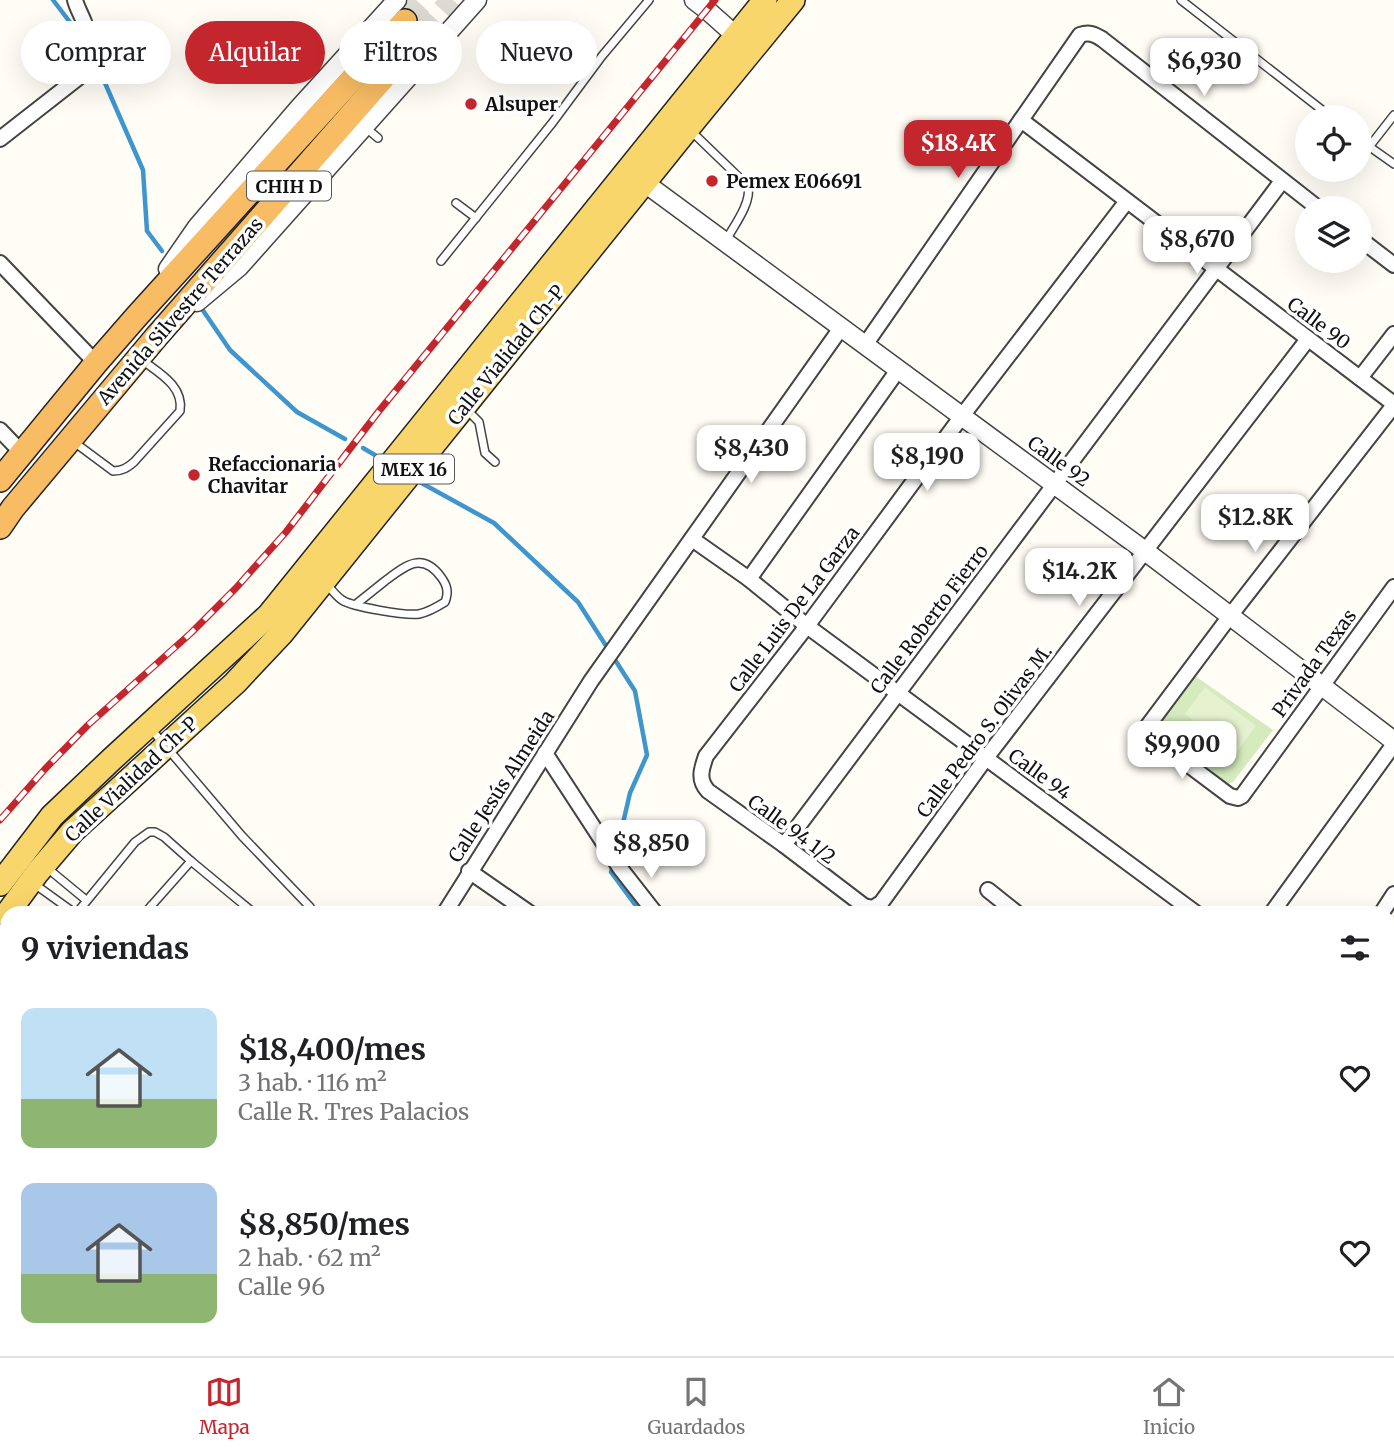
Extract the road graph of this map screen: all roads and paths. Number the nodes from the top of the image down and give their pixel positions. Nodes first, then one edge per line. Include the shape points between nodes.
1 (75, 0) edge
2 (477, 0) edge
3 (649, 0) edge
4 (694, 0) edge
5 (765, 0) edge
6 (793, 0) edge
7 (1181, 0) edge
8 (407, 19) edge
9 (744, 43) junction
10 (1316, 105) edge
11 (1394, 115) edge
12 (1021, 120) junction
13 (680, 122) junction
14 (0, 138) edge
15 (1372, 142) edge
16 (1372, 150) edge
17 (1394, 164) edge
18 (636, 177) junction
19 (1282, 181) junction
20 (1302, 196) edge
21 (1127, 201) junction
22 (456, 203) dead end
23 (476, 218) junction
24 (725, 242) junction
25 (1372, 248) edge
26 (441, 261) dead end
27 (0, 263) edge
28 (1394, 265) edge
29 (1216, 269) junction
30 (841, 328) junction
31 (1394, 334) edge
32 (157, 336) junction
33 (1308, 339) junction
34 (864, 345) junction
35 (139, 358) junction
36 (96, 363) junction
37 (898, 370) junction
38 (1360, 378) junction
39 (456, 400) junction
40 (1394, 405) edge
41 (962, 416) junction
42 (0, 430) edge
43 (71, 440) junction
44 (22, 453) junction
45 (495, 462) dead end
46 (0, 480) edge
47 (1054, 484) junction
48 (0, 527) edge
49 (692, 539) junction
50 (1145, 551) junction
51 (317, 572) junction
52 (749, 579) junction
53 (1394, 587) edge
54 (355, 605) junction
55 (1230, 616) junction
56 (807, 626) junction
57 (1321, 686) junction
58 (898, 693) junction
59 (148, 726) junction
60 (1394, 742) edge
61 (165, 746) junction
62 (545, 753) junction
63 (986, 758) junction
64 (701, 775) joint
65 (784, 845) junction
66 (191, 861) junction
67 (23, 870) edge
68 (469, 871) junction
69 (988, 890) dead end
70 (86, 900) junction
71 (10, 906) edge
72 (66, 906) edge
73 (82, 906) edge
74 (150, 906) edge
75 (246, 906) edge
76 (309, 906) edge
77 (449, 906) edge
78 (519, 906) edge
79 (650, 906) edge
80 (864, 906) edge
81 (876, 906) edge
82 (1008, 906) edge
83 (1186, 906) edge
84 (1276, 906) edge

1 - 14 street via 88,41 83,69 78,78
2 - 32 street, CHIH D via 371,132 239,267
3 - 23 lane
4 - 9 street
5 - 9 main road, Calle Vialidad Ch-P / MEX 16
6 - 9 main road, Calle Vialidad Ch-P / MEX 16
7 - 10 lane
8 - 32 highway, Avenida Silvestre Terrazas / CHIH D
8 - 36 highway, Avenida Silvestre Terrazas
9 - 13 main road, Calle Vialidad Ch-P / MEX 16
11 - 15 lane
12 - 19 street via 1080,35 1090,33
12 - 21 street, Calle 90
12 - 34 street
13 - 18 main road, Calle Vialidad Ch-P / MEX 16
13 - 24 lane via 750,191
16 - 17 lane
18 - 24 street, Calle 92
18 - 39 main road, Calle Vialidad Ch-P / MEX 16
19 - 20 street
19 - 29 street, Calle Roberto Fierro
21 - 29 street, Calle 90
21 - 41 street, Calle Luis De La Garza
22 - 23 lane
23 - 26 lane
24 - 30 street, Calle 92
25 - 28 street
27 - 36 street
29 - 33 street, Calle 90
29 - 47 street, Calle Roberto Fierro
30 - 34 street, Calle 92
30 - 49 street
31 - 38 street
32 - 35 highway, Avenida Silvestre Terrazas / CHIH D
33 - 38 street, Calle 90
33 - 50 street, Calle Pedro S. Olivas M.
34 - 37 street, Calle 92
35 - 43 highway, Avenida Silvestre Terrazas / CHIH D
35 - 43 lane via 172,384 180,395 180,411 128,468 120,471 113,471
36 - 44 highway, Avenida Silvestre Terrazas
37 - 41 street, Calle 92
37 - 52 street
38 - 40 street, Calle 90
39 - 45 lane via 479,422 485,453
39 - 51 main road, Calle Vialidad Ch-P / MEX 16
40 - 55 street
41 - 47 street, Calle 92
41 - 56 street, Calle Luis De La Garza
42 - 44 street
43 - 48 highway, Avenida Silvestre Terrazas / CHIH D
44 - 46 highway, Avenida Silvestre Terrazas
47 - 50 street, Calle 92
47 - 58 street, Calle Roberto Fierro
49 - 52 street, Calle 94
49 - 62 street, Calle Jesús Almeida
50 - 55 street, Calle 92
50 - 63 street, Calle Pedro S. Olivas M.
51 - 54 lane via 344,602
51 - 59 main road, Calle Vialidad Ch-P / MEX 16
51 - 61 main road, Calle Vialidad Ch-P / MEX 16 via 282,633
52 - 56 street, Calle 94
53 - 57 street, Privada Texas
54 - 54 lane via 418,614 445,602 448,590 427,563 407,565
55 - 57 street, Calle 92
55 - 57 street, Privada Texas via 1147,727 1150,736 1238,798
56 - 58 street, Calle 94
56 - 64 street, Calle Luis De La Garza via 706,756
57 - 60 street, Calle 92
58 - 63 street, Calle 94
58 - 65 street, Calle Roberto Fierro
59 - 61 lane
59 - 67 main road, Calle Vialidad Ch-P / MEX 16 via 52,816
60 - 84 street
61 - 67 main road, Calle Vialidad Ch-P / MEX 16 via 72,832
61 - 76 lane
62 - 68 street, Calle Jesús Almeida
62 - 79 street
63 - 81 street, Calle Pedro S. Olivas M.
63 - 83 street, Calle 94
64 - 65 street, Calle 94 1/2 via 708,791
65 - 80 street, Calle 94 1/2
66 - 70 lane via 164,837 149,832
66 - 74 lane
66 - 75 lane
67 - 70 lane
67 - 71 main road, Calle Vialidad Ch-P / MEX 16
67 - 72 lane
68 - 77 street, Calle Jesús Almeida
68 - 78 street
69 - 82 street
70 - 73 lane

